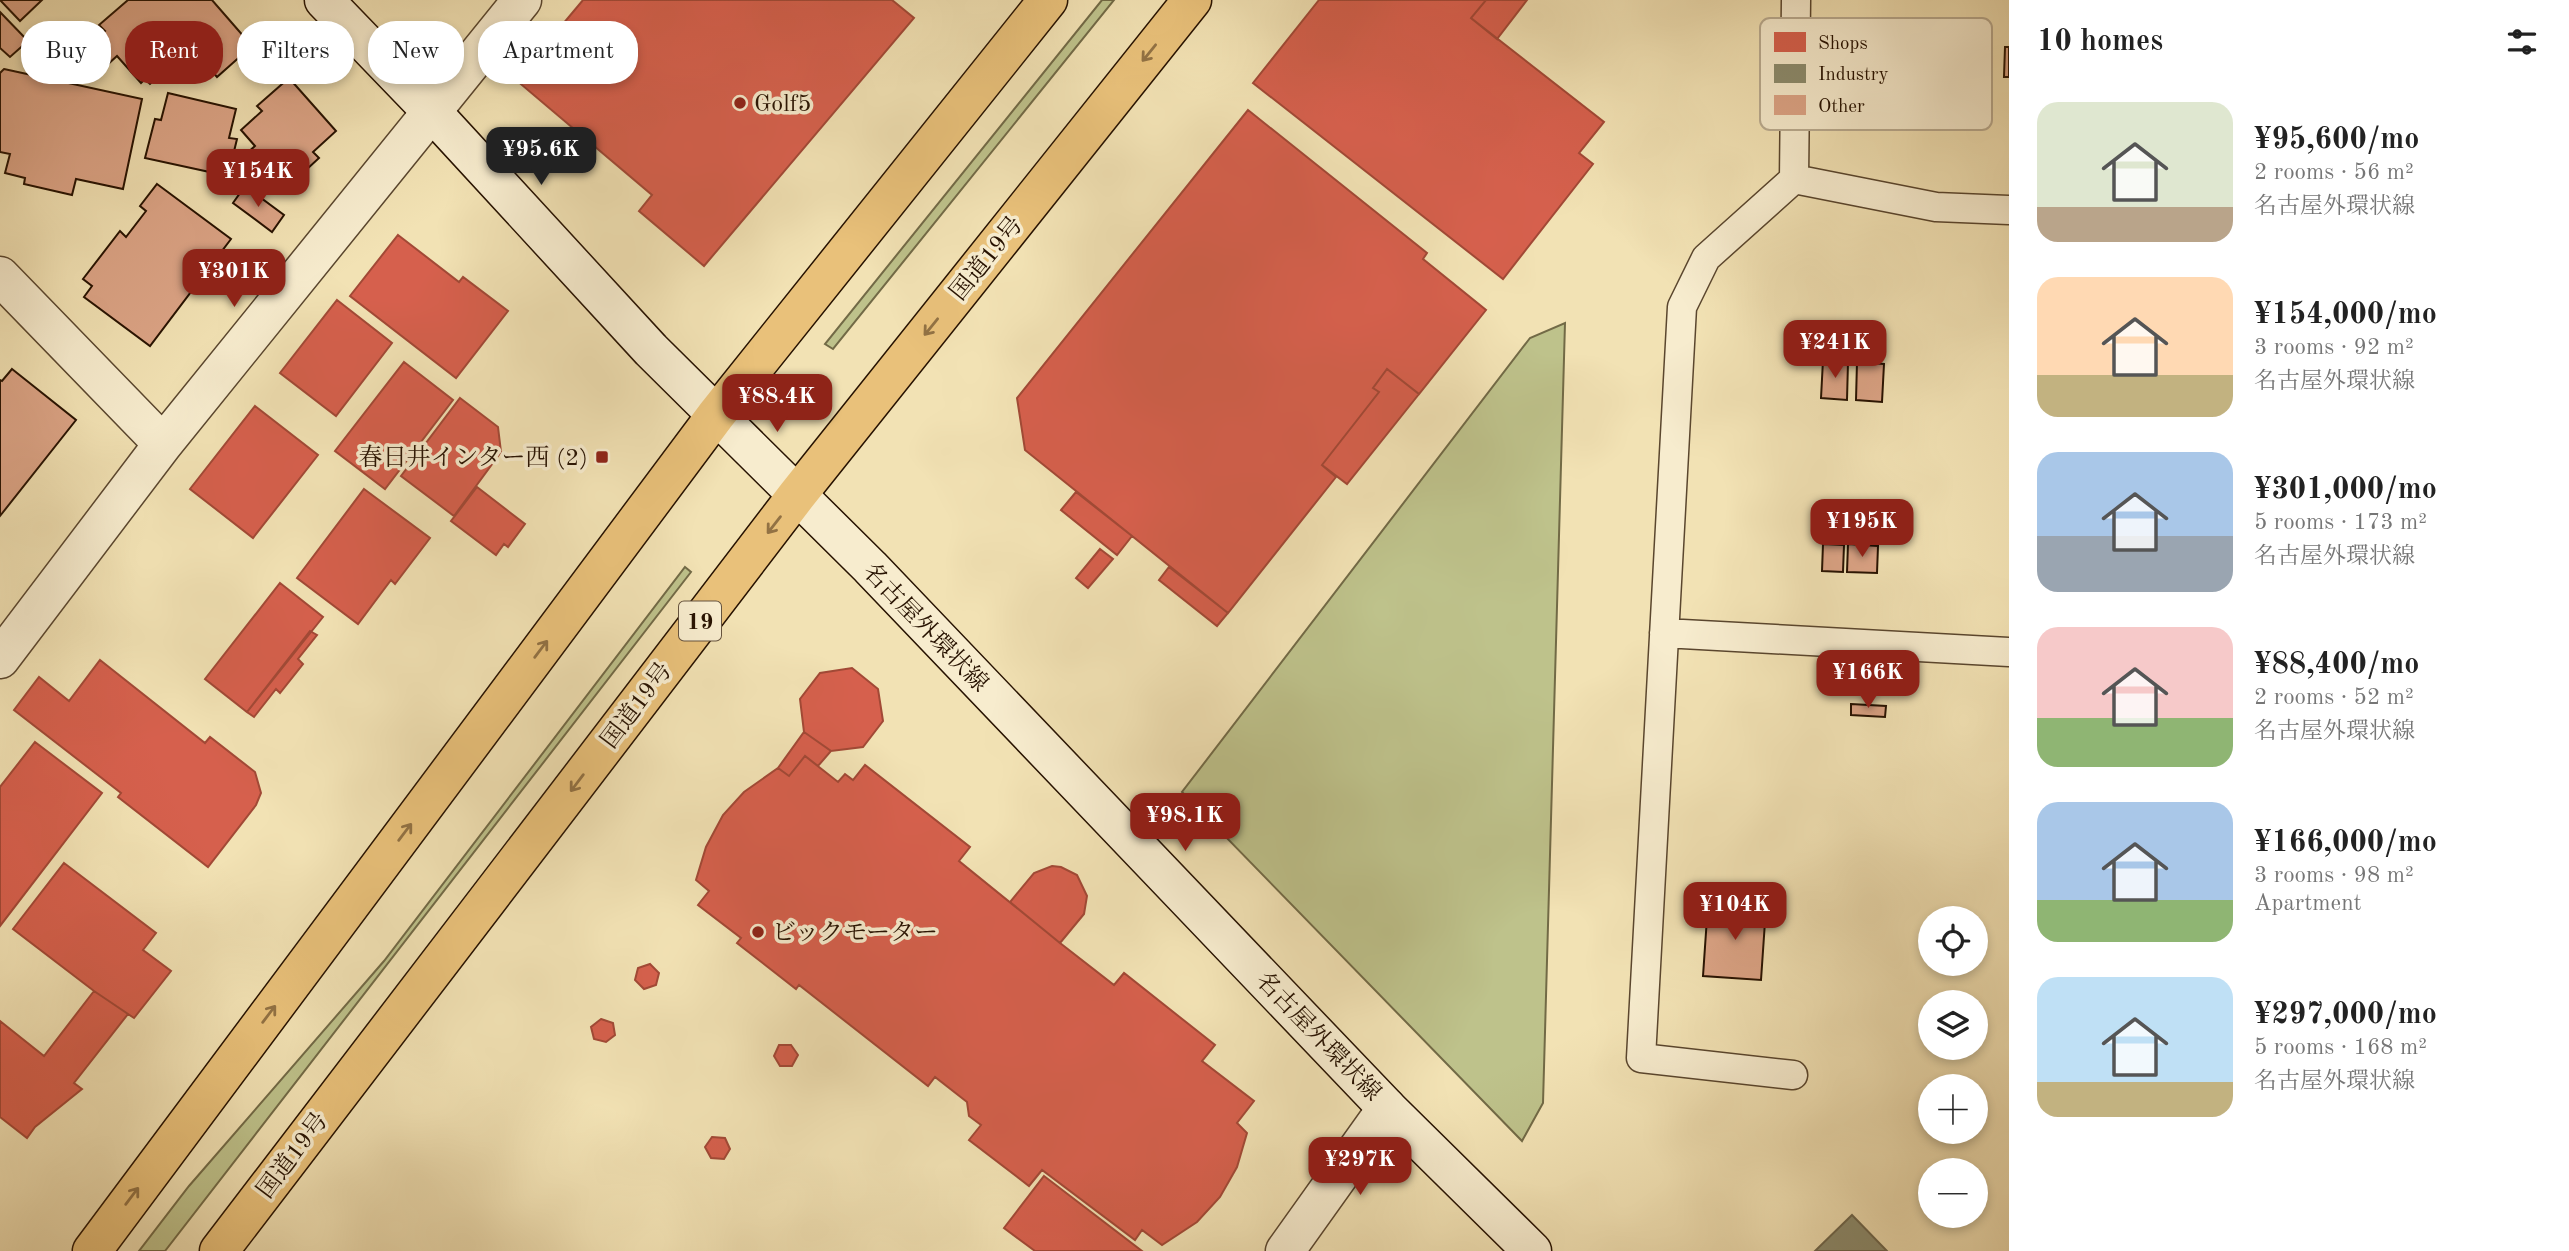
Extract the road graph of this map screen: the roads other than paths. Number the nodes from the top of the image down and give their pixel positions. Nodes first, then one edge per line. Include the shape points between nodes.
1 (324, 0) edge
2 (522, 0) edge
3 (1048, 0) edge
4 (1192, 0) edge
5 (1796, 0) edge
6 (1796, 18) edge
7 (432, 112) junction
8 (1795, 130) edge
9 (1794, 179) junction
10 (2009, 210) edge
11 (0, 276) edge
12 (716, 415) junction
13 (163, 444) junction
14 (797, 495) junction
15 (1664, 633) junction
16 (2009, 652) edge
17 (0, 659) edge
18 (1793, 1075) dead end
19 (1387, 1108) junction
20 (92, 1251) edge
21 (219, 1251) edge
22 (1285, 1251) edge
23 (1532, 1251) edge

1 - 7 main road, 名古屋外環状線
2 - 7 main road
3 - 12 highway
4 -> 14 highway, 国道19号 / 19
5 - 6 lane
7 - 12 main road, 名古屋外環状線
7 - 13 main road
8 - 9 lane
9 - 10 lane via 1936,207
9 - 15 lane via 1706,258 1682,307
11 - 13 main road
12 - 14 main road, 名古屋外環状線
20 -> 12 highway
13 - 17 main road
14 - 19 main road, 名古屋外環状線
14 -> 21 highway, 国道19号 / 19
15 - 16 lane
15 - 18 lane via 1641,1058
19 - 22 main road
19 - 23 main road, 名古屋外環状線

